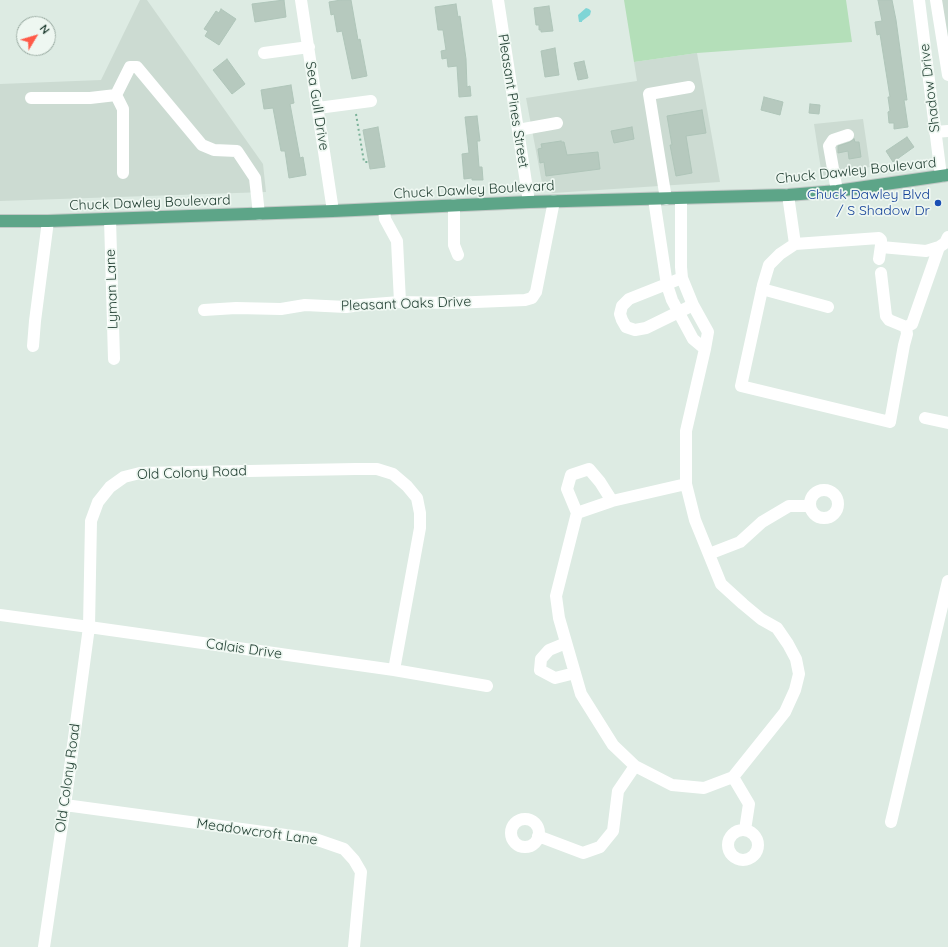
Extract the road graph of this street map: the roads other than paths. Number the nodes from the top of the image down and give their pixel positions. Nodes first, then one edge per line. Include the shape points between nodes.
1 (301, 0) edge
2 (498, 0) edge
3 (919, 0) edge
4 (936, 0) edge
5 (308, 48) junction
6 (946, 50) edge
7 (264, 53) dead end
8 (948, 75) edge
9 (689, 87) dead end
10 (116, 94) junction
11 (31, 98) dead end
12 (371, 100) dead end
13 (318, 108) junction
14 (557, 123) dead end
15 (518, 130) junction
16 (948, 131) edge
17 (935, 132) junction
18 (848, 135) dead end
19 (123, 173) dead end
20 (945, 176) edge
21 (837, 191) junction
22 (788, 195) junction
23 (681, 198) junction
24 (660, 199) junction
25 (554, 201) junction
26 (529, 202) junction
27 (454, 205) junction
28 (384, 209) junction
29 (333, 211) junction
30 (259, 214) junction
31 (110, 219) junction
32 (0, 221) edge
33 (48, 221) junction
34 (948, 237) edge
35 (795, 244) junction
36 (939, 247) junction
37 (458, 255) dead end
38 (882, 273) dead end
39 (682, 278) junction
40 (667, 284) junction
41 (762, 290) junction
42 (400, 302) junction
43 (693, 305) junction
44 (828, 307) dead end
45 (204, 310) dead end
46 (678, 313) junction
47 (906, 327) junction
48 (33, 346) dead end
49 (706, 349) junction
50 (114, 359) dead end
51 (925, 418) dead end
52 (948, 424) edge
53 (686, 484) junction
54 (612, 501) junction
55 (810, 506) dead end
56 (577, 513) junction
57 (709, 554) junction
58 (948, 581) edge
59 (0, 615) edge
60 (89, 626) junction
61 (566, 643) junction
62 (394, 670) junction
63 (575, 673) junction
64 (487, 686) dead end
65 (635, 766) junction
66 (733, 777) junction
67 (65, 805) junction
68 (891, 822) dead end
69 (745, 830) dead end
70 (538, 836) dead end
71 (44, 947) edge
72 (354, 947) edge

1 - 5 street, Sea Gull Drive
2 - 15 street, Pleasant Pines Street
3 - 17 street, Shadow Drive
4 - 6 street, Shadow Drive
5 - 7 street
5 - 13 street, Sea Gull Drive
6 - 8 street, Shadow Drive
9 - 24 street via 649,94
10 - 11 street via 90,98
10 - 19 street via 124,109
10 - 30 street via 130,67 137,67 202,145 214,150 237,151 255,178
12 - 13 street
13 - 29 street, Sea Gull Drive
14 - 15 street
15 - 26 street, Pleasant Pines Street
16 - 17 street
17 - 20 street, Shadow Drive
18 - 21 street via 833,140 830,146
20 - 21 main road, Chuck Dawley Boulevard
21 - 22 main road, Chuck Dawley Boulevard
22 - 23 main road, Chuck Dawley Boulevard
22 - 35 street
23 - 24 main road, Chuck Dawley Boulevard
23 - 39 street
24 - 25 main road, Chuck Dawley Boulevard
24 - 40 street
25 - 26 main road, Chuck Dawley Boulevard
25 - 42 street, Pleasant Oaks Drive via 536,292 532,298 451,303
26 - 27 main road, Chuck Dawley Boulevard
27 - 28 main road, Chuck Dawley Boulevard
27 - 37 street via 454,245
28 - 29 main road, Chuck Dawley Boulevard
28 - 42 street via 385,219 397,241
29 - 30 main road, Chuck Dawley Boulevard
30 - 31 main road, Chuck Dawley Boulevard
31 - 33 main road, Chuck Dawley Boulevard
31 - 50 street, Lyman Lane
32 - 33 main road, Chuck Dawley Boulevard
33 - 48 street
34 - 36 street
35 - 36 street via 879,238 880,253 926,251
35 - 41 street via 769,265
36 - 47 street via 912,324
38 - 47 street via 886,316 889,320
39 - 40 street
39 - 43 street
40 - 46 street
40 - 46 street via 629,299 622,306 622,320 626,327 636,330
41 - 44 street
41 - 47 street via 741,386 890,422 907,334
42 - 45 street, Pleasant Oaks Drive via 346,307 306,305
43 - 46 street
43 - 49 street via 708,332
46 - 49 street via 693,339
49 - 53 street via 686,431
51 - 52 street
53 - 54 street
53 - 57 street via 695,520
54 - 56 street
54 - 56 street via 589,469 571,475 567,489
55 - 57 street via 789,506 762,522 740,542
56 - 61 street via 556,596
57 - 66 street via 721,584 761,619 776,628 788,644 796,659 798,674 786,712
58 - 68 street
59 - 60 street, Calais Drive
60 - 62 street, Calais Drive
60 - 62 street, Old Colony Road via 91,521 98,502 110,487 124,477 140,473 377,469 393,474 407,486 417,498 420,513 420,528
60 - 67 street, Old Colony Road
61 - 63 street
61 - 63 street via 549,650 541,659 540,670 555,678
62 - 64 street, Calais Drive
63 - 65 street via 581,694 601,728 613,745
65 - 66 street via 672,784 704,788
65 - 70 street via 618,790 613,831 600,847 583,854
66 - 69 street via 749,804
67 - 71 street, Old Colony Road
67 - 72 street, Meadowcroft Lane via 315,839 344,849 361,872

